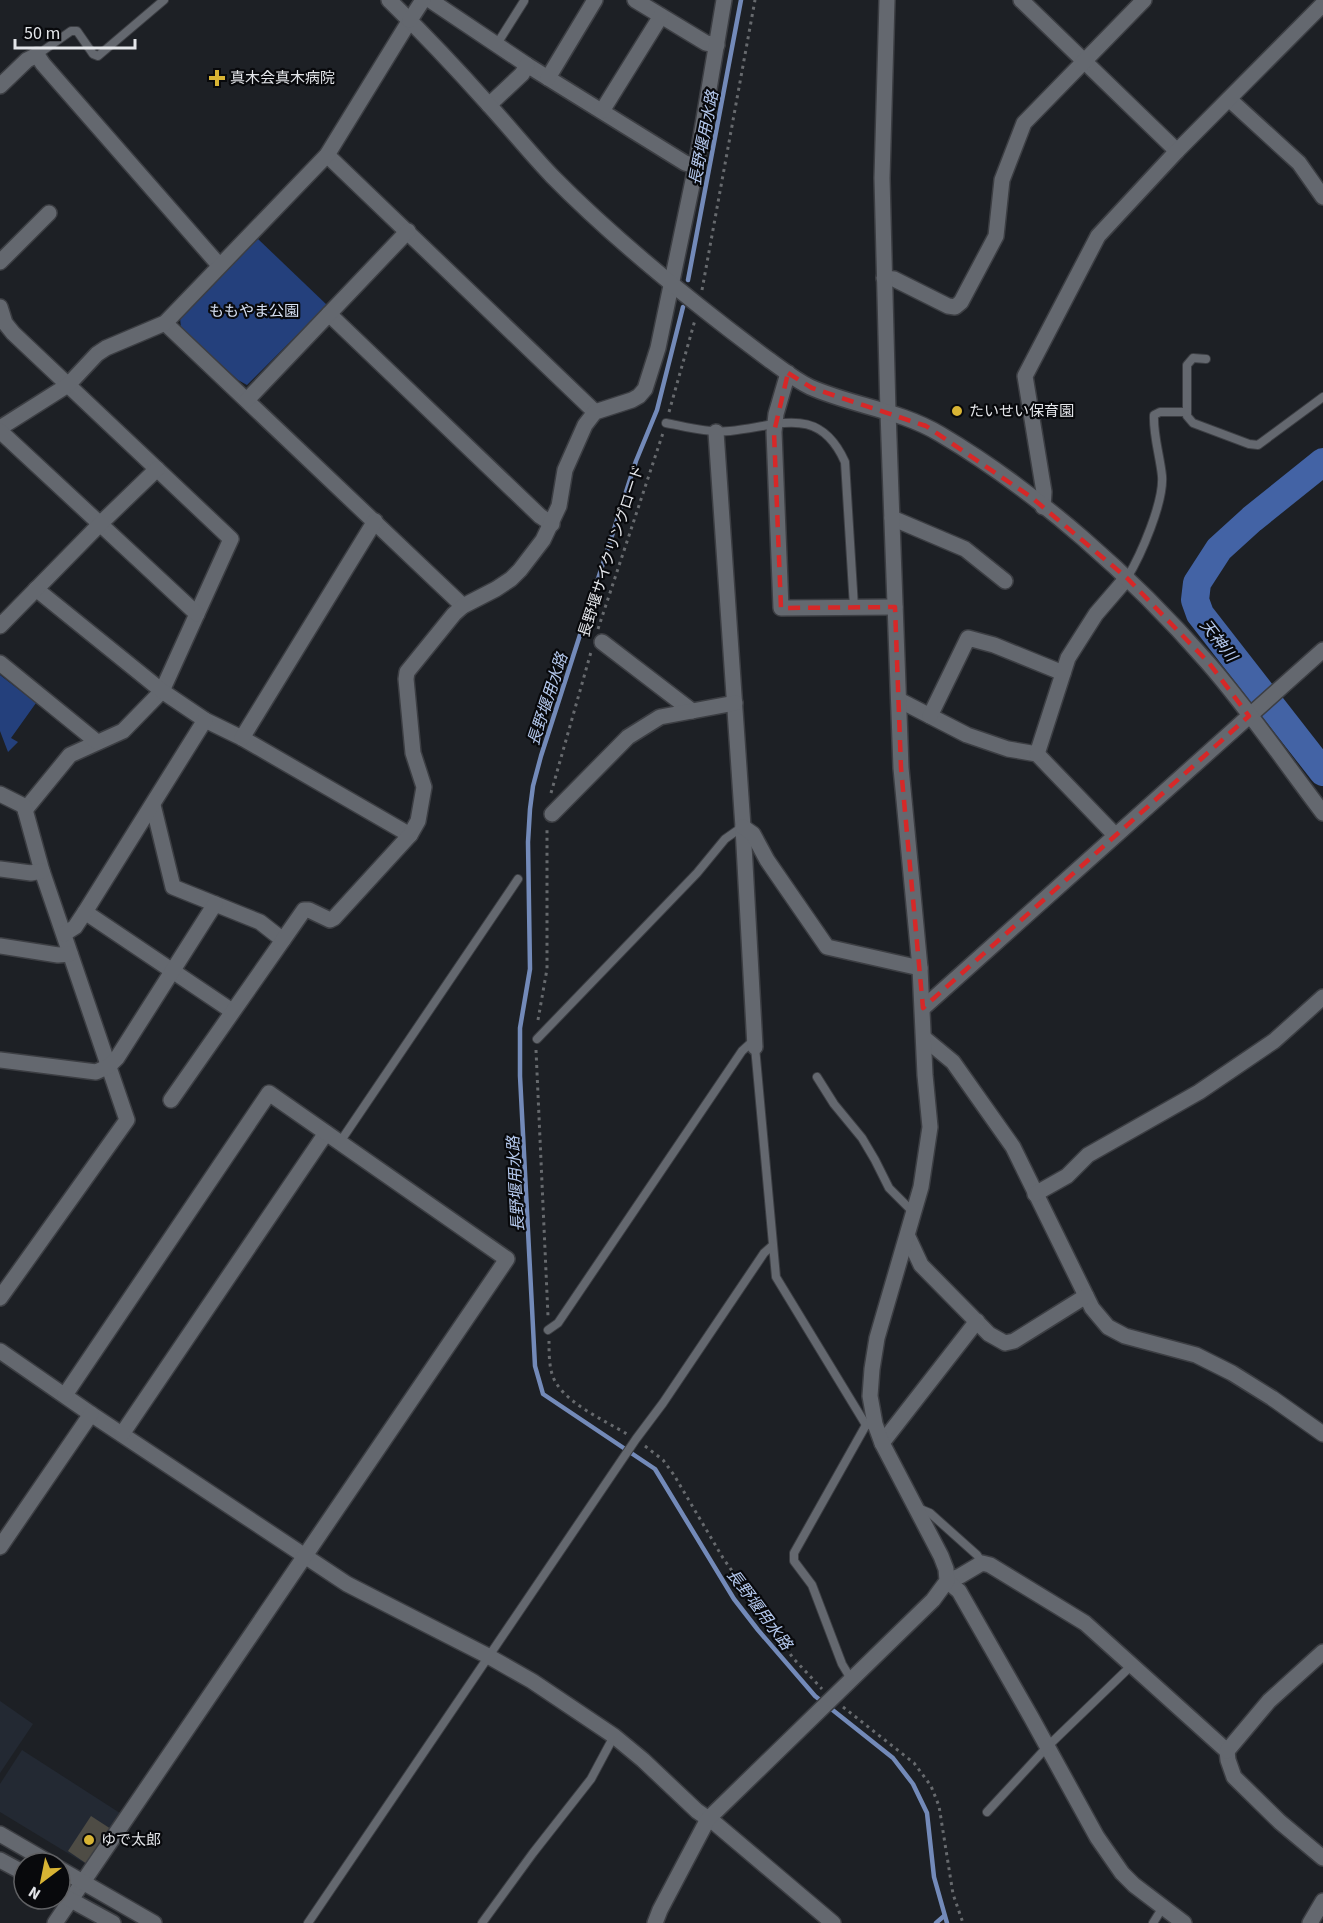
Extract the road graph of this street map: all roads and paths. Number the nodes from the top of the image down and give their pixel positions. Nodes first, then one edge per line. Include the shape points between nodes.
1 (164, 0) edge
2 (389, 0) edge
3 (423, 0) edge
4 (430, 0) edge
5 (595, 0) edge
6 (635, 0) edge
7 (724, 0) edge
8 (755, 0) edge
9 (887, 0) edge
10 (1021, 0) edge
11 (1144, 0) edge
12 (524, 1) edge
13 (1323, 4) edge
14 (661, 16) junction
15 (410, 20) junction
16 (497, 44) junction
17 (717, 45) junction
18 (37, 55) junction
19 (1085, 61) junction
20 (527, 64) junction
21 (548, 78) junction
22 (0, 86) edge
23 (1229, 99) junction
24 (489, 105) junction
25 (602, 111) junction
26 (1178, 151) junction
27 (327, 155) junction
28 (696, 166) junction
29 (1323, 197) edge
30 (48, 213) dead end
31 (408, 231) junction
32 (0, 262) edge
33 (219, 265) junction
34 (884, 278) junction
35 (672, 284) junction
36 (702, 294) dead end
37 (0, 307) edge
38 (328, 314) junction
39 (696, 316) dead end
40 (165, 323) junction
41 (1206, 358) dead end
42 (788, 373) junction
43 (68, 385) junction
44 (1323, 397) edge
45 (247, 400) junction
46 (595, 412) junction
47 (888, 412) junction
48 (1187, 412) junction
49 (666, 423) junction
50 (775, 424) junction
51 (0, 429) edge
52 (716, 432) junction
53 (157, 469) junction
54 (1043, 507) junction
55 (892, 518) junction
56 (375, 521) junction
57 (100, 524) junction
58 (552, 524) junction
59 (1127, 578) junction
60 (1005, 581) dead end
61 (36, 589) junction
62 (463, 606) junction
63 (854, 607) junction
64 (895, 607) junction
65 (197, 614) junction
66 (0, 626) edge
67 (597, 640) junction
68 (1323, 650) edge
69 (0, 663) edge
70 (1063, 673) junction
71 (162, 691) junction
72 (899, 700) junction
73 (735, 703) junction
74 (692, 711) junction
75 (1252, 713) junction
76 (930, 716) junction
77 (206, 720) junction
78 (242, 738) junction
79 (97, 742) junction
80 (1037, 754) junction
81 (0, 794) edge
82 (551, 794) dead end
83 (153, 805) junction
84 (25, 810) junction
85 (1323, 813) edge
86 (549, 819) joint
87 (743, 827) junction
88 (410, 835) junction
89 (1115, 835) junction
90 (0, 869) edge
91 (42, 871) junction
92 (518, 879) dead end
93 (215, 904) junction
94 (85, 912) junction
95 (64, 934) junction
96 (283, 940) junction
97 (0, 946) edge
98 (70, 954) junction
99 (920, 968) junction
100 (173, 970) junction
101 (1323, 997) edge
102 (923, 1008) junction
103 (232, 1011) junction
104 (537, 1038) junction
105 (924, 1038) junction
106 (754, 1043) junction
107 (0, 1060) edge
108 (109, 1066) junction
109 (817, 1077) dead end
110 (171, 1100) dead end
111 (326, 1133) junction
112 (340, 1142) junction
113 (1035, 1194) junction
114 (913, 1212) junction
115 (908, 1237) junction
116 (772, 1246) junction
117 (1086, 1296) junction
118 (0, 1298) edge
119 (977, 1321) junction
120 (548, 1330) junction
121 (0, 1350) edge
122 (64, 1395) junction
123 (91, 1414) junction
124 (871, 1425) junction
125 (122, 1434) junction
126 (1323, 1434) edge
127 (632, 1440) junction
128 (882, 1443) junction
129 (643, 1444) dead end
130 (916, 1508) junction
131 (0, 1547) edge
132 (305, 1556) junction
133 (982, 1563) junction
134 (947, 1581) junction
135 (1323, 1652) edge
136 (488, 1656) junction
137 (1132, 1665) junction
138 (851, 1679) junction
139 (822, 1690) dead end
140 (841, 1705) dead end
141 (614, 1736) junction
142 (1047, 1747) junction
143 (1227, 1751) junction
144 (987, 1812) dead end
145 (708, 1819) junction
146 (0, 1834) edge
147 (29, 1851) edge
148 (1323, 1858) edge
149 (72, 1876) edge
150 (82, 1882) junction
151 (72, 1891) edge
152 (72, 1901) edge
153 (1323, 1901) edge
154 (1163, 1907) junction
155 (113, 1923) edge
156 (154, 1923) edge
157 (308, 1923) edge
158 (482, 1923) edge
159 (655, 1923) edge
160 (832, 1923) edge
161 (963, 1923) edge
162 (1153, 1923) edge
163 (1184, 1923) edge
164 (1310, 1923) edge

1 - 18 lane via 98,56 77,31 71,31
2 - 15 street
3 - 15 street
4 - 16 street
5 - 21 street
6 - 14 street
7 - 17 street
8 - 36 path
9 - 34 street via 882,178
10 - 19 street
11 - 19 street
12 - 16 lane
13 - 23 street
14 - 17 street via 706,43
14 - 25 street
15 - 24 street
15 - 27 street
16 - 20 street
17 - 28 street
18 - 22 street
18 - 33 street
19 - 26 street
19 - 34 street via 1024,123 1002,180 996,236 961,302 955,307 948,306 894,279
20 - 21 street
20 - 24 street via 522,74
21 - 25 street
23 - 26 street
23 - 29 street via 1299,163
24 - 35 street via 578,201
25 - 28 street
26 - 54 street via 1098,236 1025,376 1044,492
27 - 31 street
27 - 33 street
28 - 35 street
30 - 32 street
31 - 38 street
31 - 46 street
33 - 40 street
34 - 47 street
35 - 42 street
35 - 46 street via 645,389 632,400
37 - 43 street via 13,333
38 - 45 street
38 - 58 street
39 - 49 path, 長野堰サイクリングロード
40 - 43 street via 106,348
40 - 45 street
41 - 48 lane via 1193,358 1187,365
42 - 47 street via 812,388
42 - 50 street
43 - 51 street
43 - 53 street
44 - 48 lane via 1258,445 1192,423
45 - 56 street
46 - 58 street via 565,470
47 - 54 street via 939,433
47 - 55 street
48 - 59 lane via 1154,415 1162,489
49 - 52 lane
49 - 67 path, 長野堰サイクリングロード
50 - 52 lane
50 - 63 lane via 808,424 820,430 834,442 845,462
50 - 63 street via 781,608
51 - 57 street
52 - 73 street
53 - 57 street
53 - 65 street via 231,539
54 - 59 street
55 - 60 street via 965,549
55 - 64 street
56 - 62 street
56 - 78 street
57 - 61 street
57 - 65 street
58 - 62 street via 520,570 496,589
59 - 70 street via 1083,631
59 - 75 street
61 - 66 street
61 - 71 street
62 - 88 street via 407,672 413,753 424,786 418,821
63 - 64 street
64 - 72 street
65 - 71 street
67 - 74 street
67 - 82 path, 長野堰サイクリングロード
68 - 75 street
69 - 79 street
70 - 76 street via 968,638
70 - 80 street
71 - 77 street
71 - 79 street via 123,731
72 - 76 street
72 - 99 street via 901,768
73 - 74 street
73 - 87 street
74 - 86 street via 660,717 628,737
75 - 85 street
75 - 89 street
76 - 80 street via 967,735
77 - 78 street
77 - 83 street
78 - 88 street
79 - 84 street via 70,755
80 - 89 street
81 - 84 street
83 - 93 street via 174,887
83 - 94 street
84 - 91 street
86 - 104 path via 547,969
87 - 99 street via 753,834 827,947
87 - 104 lane via 725,839
87 - 106 street
88 - 96 street via 334,918 304,910
89 - 102 street
90 - 91 street
91 - 95 street
92 - 112 lane
93 - 96 street via 260,922
93 - 100 street
94 - 95 street via 75,927
94 - 100 street
95 - 98 street
96 - 103 street
97 - 98 street via 58,956
98 - 108 street
99 - 102 street
100 - 103 street
100 - 108 street
101 - 113 street via 1274,1041 1208,1086 1088,1155 1068,1176
102 - 105 street
103 - 110 street
104 - 120 path
105 - 113 street via 953,1062 1013,1147
105 - 114 street via 930,1128 925,1169
106 - 116 lane
106 - 120 lane via 742,1051 558,1323
107 - 108 street via 96,1072
108 - 118 street via 127,1120
109 - 114 lane via 866,1146 889,1188
111 - 112 street
111 - 122 street via 269,1093
111 - 125 street
112 - 132 street via 507,1259
113 - 117 street
114 - 115 street
115 - 119 street via 921,1265
115 - 124 street via 877,1338
116 - 124 lane via 781,1288
116 - 127 lane
117 - 119 street via 1014,1341 1005,1343
117 - 126 street via 1108,1328 1196,1355 1233,1373
119 - 128 street
120 - 127 path via 551,1372 556,1385 567,1397
121 - 122 street
122 - 123 street
123 - 125 street
123 - 131 street
124 - 128 street
124 - 138 lane via 794,1553 794,1561 812,1585
125 - 132 street
127 - 136 lane via 625,1456
128 - 130 street
129 - 139 path via 674,1475 723,1558 793,1658
130 - 133 lane via 930,1513 977,1554
130 - 134 street via 941,1557
132 - 136 street via 347,1584
132 - 150 street
133 - 134 street
133 - 137 street via 1085,1623
134 - 138 street via 933,1600
134 - 142 street via 959,1591
135 - 143 street via 1269,1701
136 - 141 street
136 - 157 lane
137 - 142 lane
137 - 143 street
138 - 145 street
140 - 161 path via 915,1763 931,1786 939,1806 953,1894
141 - 145 street
141 - 158 lane via 591,1779
142 - 144 lane
142 - 154 street via 1097,1837 1122,1873
143 - 148 street via 1234,1777 1241,1785
145 - 159 street
145 - 160 street
146 - 147 street
149 - 150 street
150 - 151 street
150 - 156 street
152 - 155 street
153 - 164 street
154 - 162 lane
154 - 163 street

